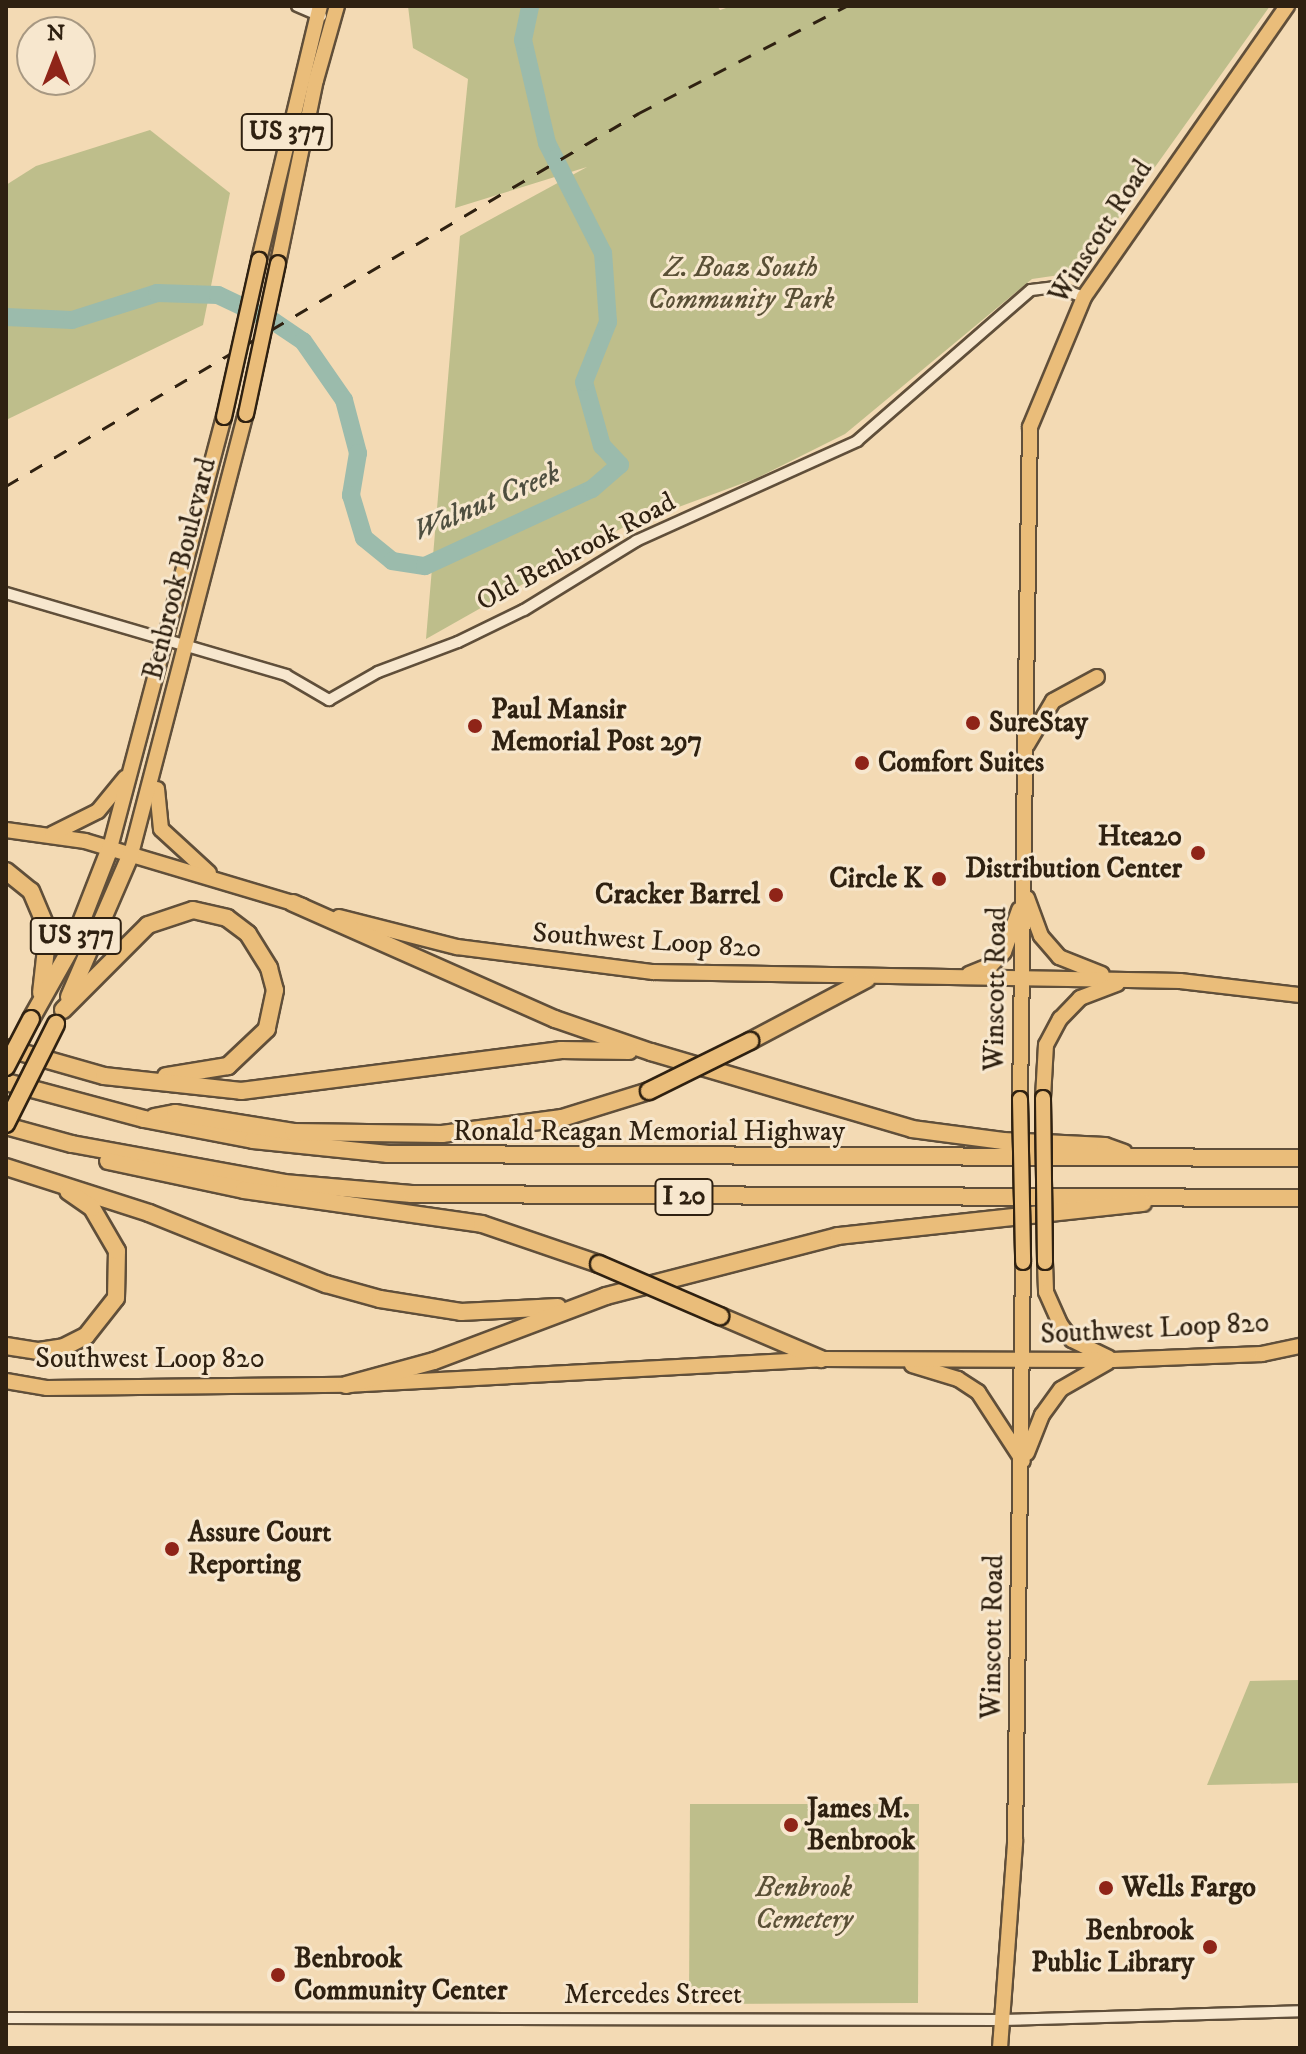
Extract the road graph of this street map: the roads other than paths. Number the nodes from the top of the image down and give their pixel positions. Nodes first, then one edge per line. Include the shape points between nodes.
1 (297, 6) edge
2 (1287, 6) edge
3 (318, 10) edge
4 (335, 13) edge
5 (1084, 297) junction
6 (6, 593) edge
7 (165, 642) junction
8 (187, 648) junction
9 (1097, 677) dead end
10 (161, 752) junction
11 (1023, 753) junction
12 (135, 760) junction
13 (6, 830) edge
14 (49, 836) junction
15 (110, 848) junction
16 (131, 854) junction
17 (6, 871) edge
18 (216, 878) junction
19 (1024, 890) junction
20 (293, 903) junction
21 (952, 977) junction
22 (1023, 978) junction
23 (867, 979) junction
24 (1125, 981) junction
25 (1300, 995) edge
26 (40, 1002) junction
27 (60, 1017) junction
28 (6, 1048) edge
29 (651, 1052) junction
30 (6, 1067) edge
31 (104, 1076) junction
32 (6, 1082) edge
33 (144, 1119) junction
34 (6, 1125) edge
35 (72, 1144) junction
36 (1137, 1158) junction
37 (1300, 1158) edge
38 (6, 1167) edge
39 (57, 1183) junction
40 (1161, 1198) junction
41 (1300, 1198) edge
42 (583, 1303) junction
43 (6, 1346) edge
44 (1300, 1346) edge
45 (821, 1359) junction
46 (896, 1360) junction
47 (1113, 1360) junction
48 (1023, 1361) junction
49 (6, 1381) edge
50 (346, 1385) junction
51 (1023, 1461) junction
52 (1300, 2011) edge
53 (6, 2018) edge
54 (1002, 2020) junction
55 (1000, 2048) edge

1 - 3 street
2 - 5 main road, Winscott Road
3 - 4 street
3 - 7 main road, Benbrook Boulevard / US 377, bridge via 224,417
4 - 8 main road, Benbrook Boulevard / US 377, bridge via 246,414
5 - 8 street, Old Benbrook Road via 1056,287 1031,290 857,441 636,541 524,610 378,672 329,700 286,675
5 - 11 main road, Winscott Road via 1029,435
6 - 7 street
7 - 8 street
7 - 12 main road, Benbrook Boulevard / US 377
8 - 10 main road, Benbrook Boulevard / US 377
9 - 11 main road via 1053,701
10 - 16 main road, Benbrook Boulevard / US 377
10 - 18 main road via 157,822 172,844
11 - 19 main road, Winscott Road
12 - 14 main road via 98,811
12 - 15 main road, Benbrook Boulevard / US 377
13 - 14 main road, Southwest Loop 820
14 - 15 main road, Southwest Loop 820
15 - 16 main road, Southwest Loop 820
15 - 26 highway, Benbrook Boulevard / US 377 via 71,948
16 - 18 main road, Southwest Loop 820
16 - 27 highway, Benbrook Boulevard / US 377
17 - 26 highway via 31,891 48,931
18 - 20 main road, Southwest Loop 820
19 - 21 main road via 1004,952 978,972
19 - 22 main road, Winscott Road
19 - 24 main road via 1041,936 1059,957
20 - 23 main road, Southwest Loop 820 via 445,945 553,963
20 - 29 highway via 555,1019
21 - 22 main road, Southwest Loop 820
21 - 23 main road, Southwest Loop 820
22 - 24 main road, Southwest Loop 820
22 - 48 main road, Winscott Road, bridge
23 - 33 highway, bridge via 649,1091 562,1118 442,1134 293,1132 175,1113
24 - 25 main road, Southwest Loop 820 via 1246,985
24 - 47 main road, bridge via 1080,998 1060,1019 1046,1045 1043,1098 1046,1292 1072,1340
26 - 30 highway, Benbrook Boulevard / US 377, bridge
27 - 31 highway via 129,941 168,914 210,910 259,948 275,990 273,1011 267,1029 245,1055 210,1072 179,1077
27 - 34 highway, Benbrook Boulevard / US 377, bridge
28 - 31 highway
29 - 31 highway via 561,1050 241,1091
29 - 36 highway via 912,1129 1105,1146
32 - 33 highway, Ronald Reagan Memorial Highway / I 20
33 - 36 highway, Ronald Reagan Memorial Highway / I 20 via 325,1149 453,1157
34 - 35 highway, I 20
35 - 40 highway, I 20 via 284,1183 439,1195
35 - 45 highway, bridge via 86,1157 244,1190 482,1224 599,1264
36 - 37 highway, Ronald Reagan Memorial Highway / I 20
38 - 39 highway
39 - 42 highway via 149,1213 326,1284 380,1299 461,1312
39 - 43 highway via 92,1208 106,1227 117,1251 116,1298 86,1336 64,1347 39,1351
40 - 41 highway, I 20
40 - 42 highway via 1123,1209 975,1217 838,1236
42 - 50 highway via 434,1361
44 - 47 main road, Southwest Loop 820 via 1262,1354
45 - 46 main road, Southwest Loop 820
45 - 50 main road, Southwest Loop 820
46 - 48 main road, Southwest Loop 820
46 - 51 main road via 958,1379 978,1392
47 - 48 main road, Southwest Loop 820
47 - 51 main road via 1061,1389 1042,1415
48 - 51 main road, Winscott Road
49 - 50 main road, Southwest Loop 820 via 47,1388
51 - 54 main road, Winscott Road via 1015,1842
52 - 54 street, Mercedes Street
53 - 54 street, Mercedes Street
54 - 55 main road, Winscott Road

